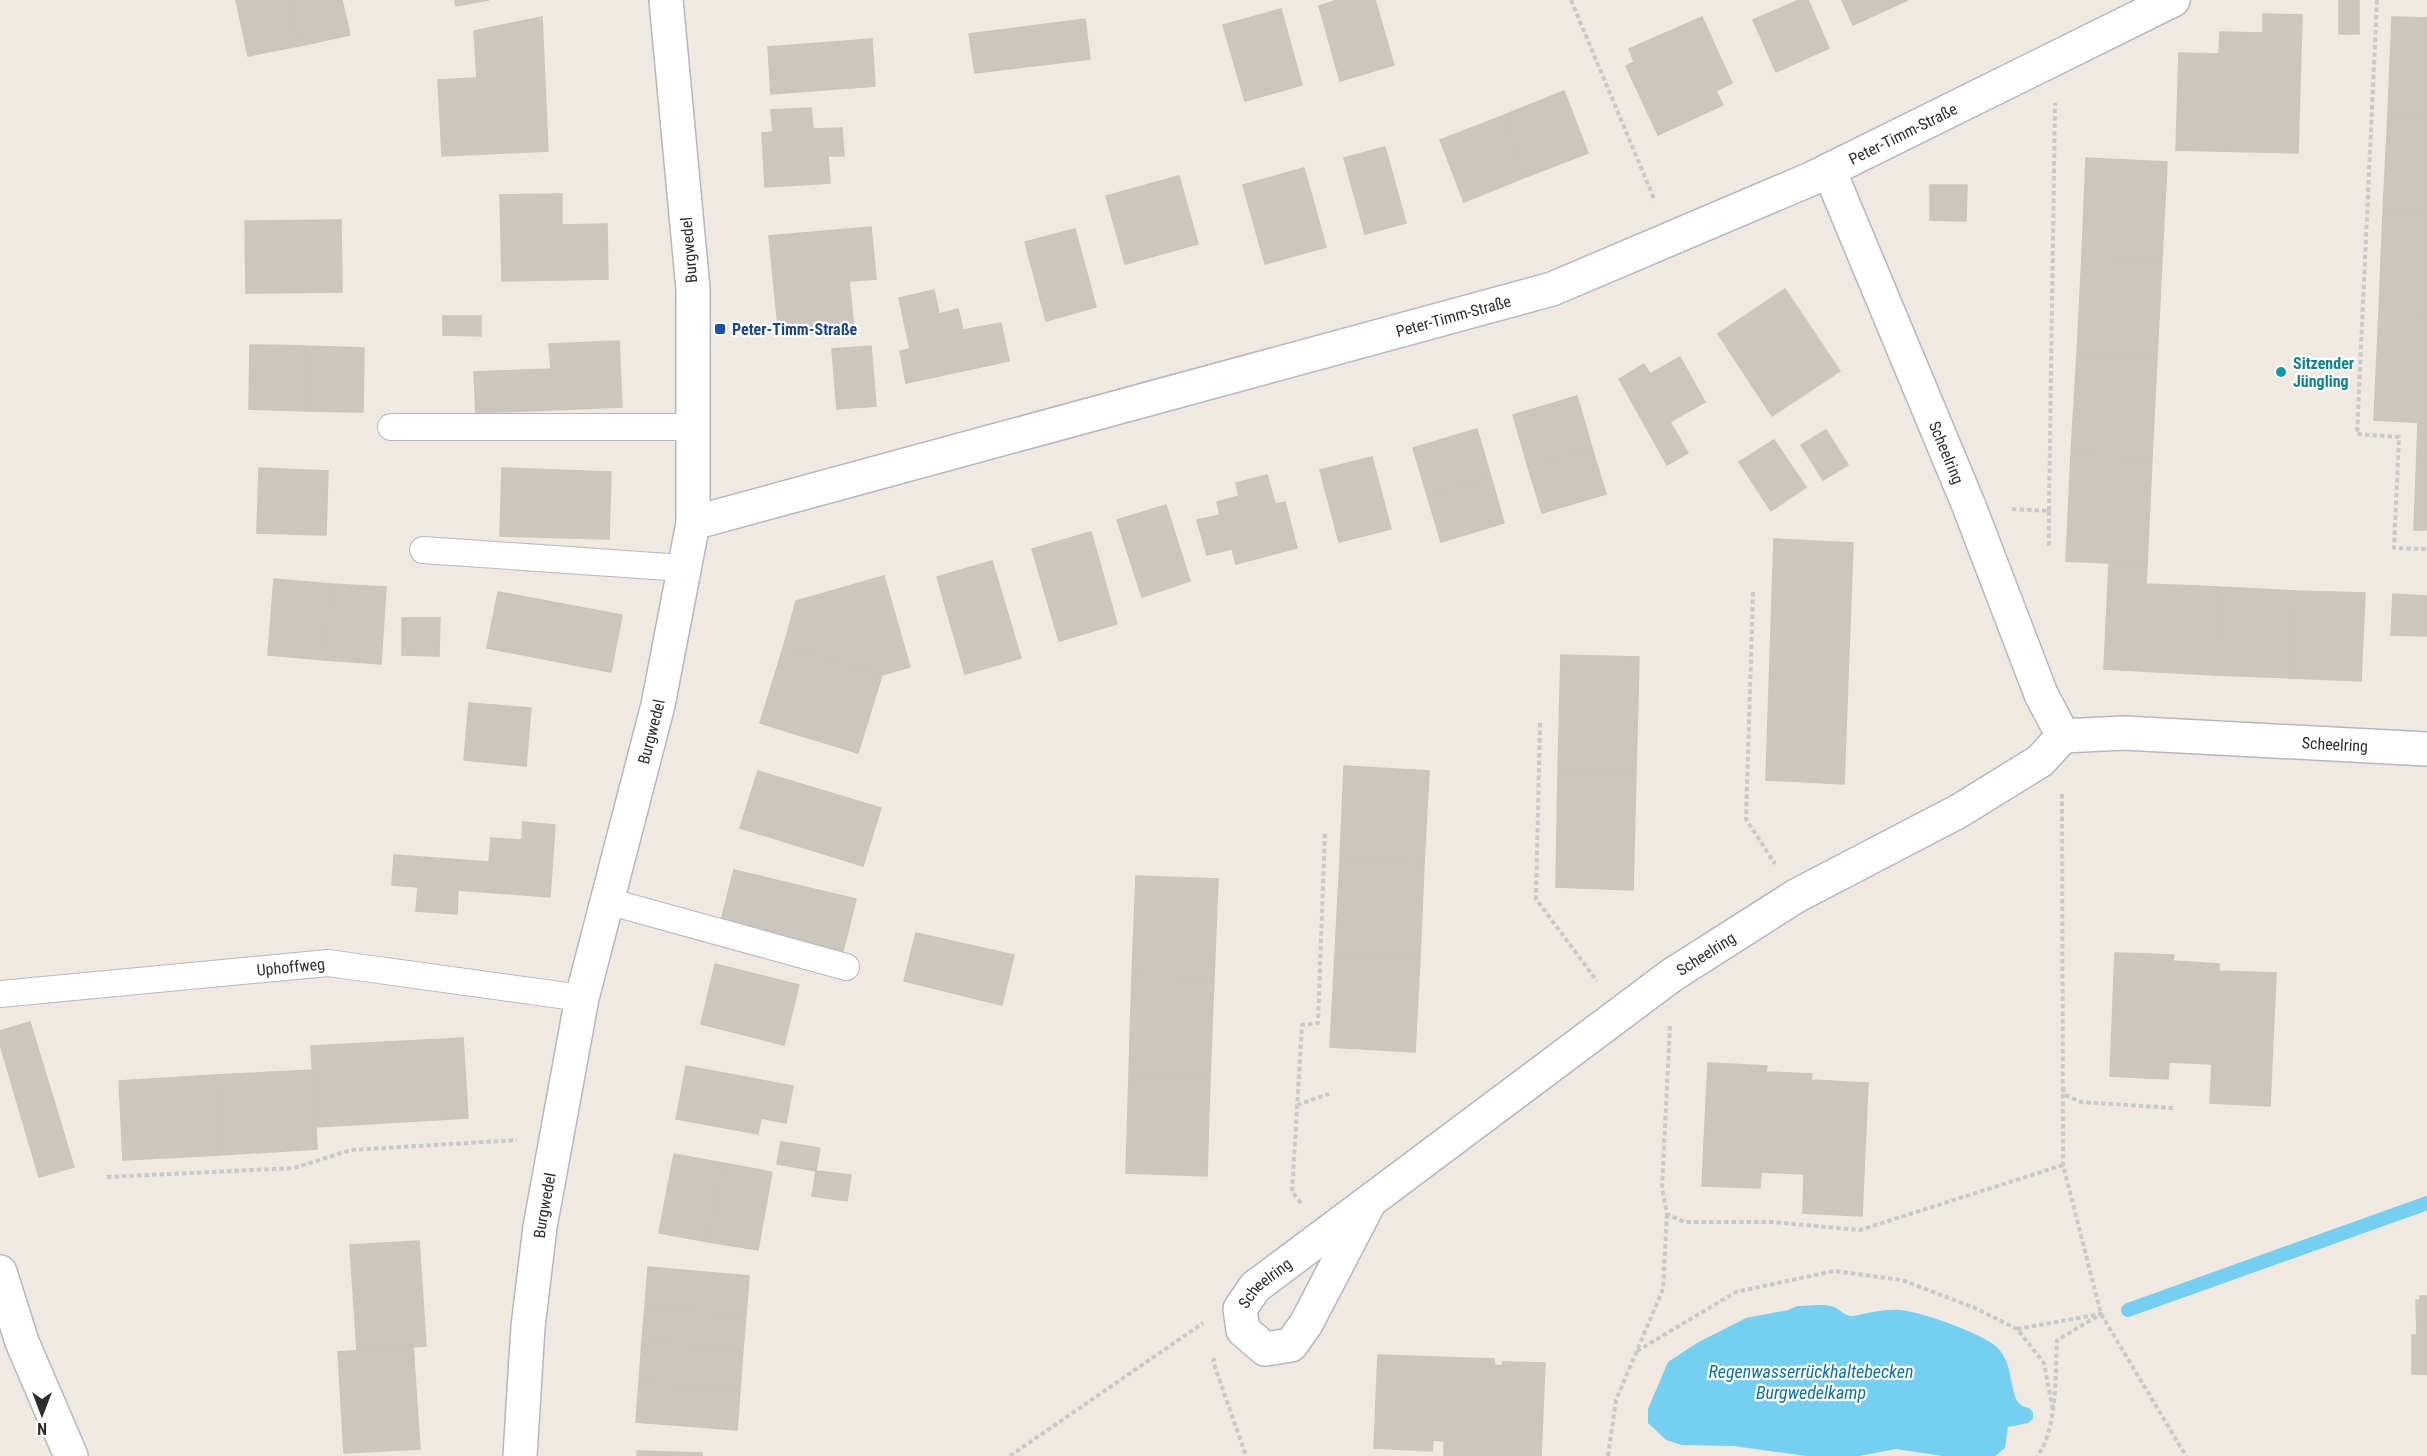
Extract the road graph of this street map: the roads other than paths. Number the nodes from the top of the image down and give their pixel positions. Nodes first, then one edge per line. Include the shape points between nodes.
1 (666, 0) edge
2 (2172, 0) edge
3 (1829, 171) junction
4 (391, 427) dead end
5 (693, 427) junction
6 (693, 523) junction
7 (423, 550) dead end
8 (682, 568) junction
9 (2063, 736) junction
10 (2427, 749) edge
11 (607, 901) junction
12 (846, 967) dead end
13 (0, 994) edge
14 (582, 998) junction
15 (1368, 1205) junction
16 (0, 1272) edge
17 (71, 1456) edge
18 (520, 1456) edge

1 - 5 street, Burgwedel via 693,290
2 - 3 street, Peter-Timm-Straße
3 - 6 street, Peter-Timm-Straße via 1552,289
3 - 9 street, Scheelring via 1969,506 2041,694
4 - 5 lane
5 - 6 street, Burgwedel
6 - 8 street, Burgwedel
7 - 8 lane
8 - 11 street, Burgwedel via 658,705
9 - 10 street, Scheelring via 2124,733
9 - 15 street, Scheelring via 2040,761 1959,811 1796,896 1672,975
11 - 12 lane
11 - 14 street, Burgwedel
13 - 14 lane, Uphoffweg via 328,963
14 - 18 street, Burgwedel via 540,1227 528,1327
15 - 15 street, Scheelring via 1306,1324 1291,1345 1265,1349 1243,1330 1240,1309 1255,1287
16 - 17 street via 22,1342

